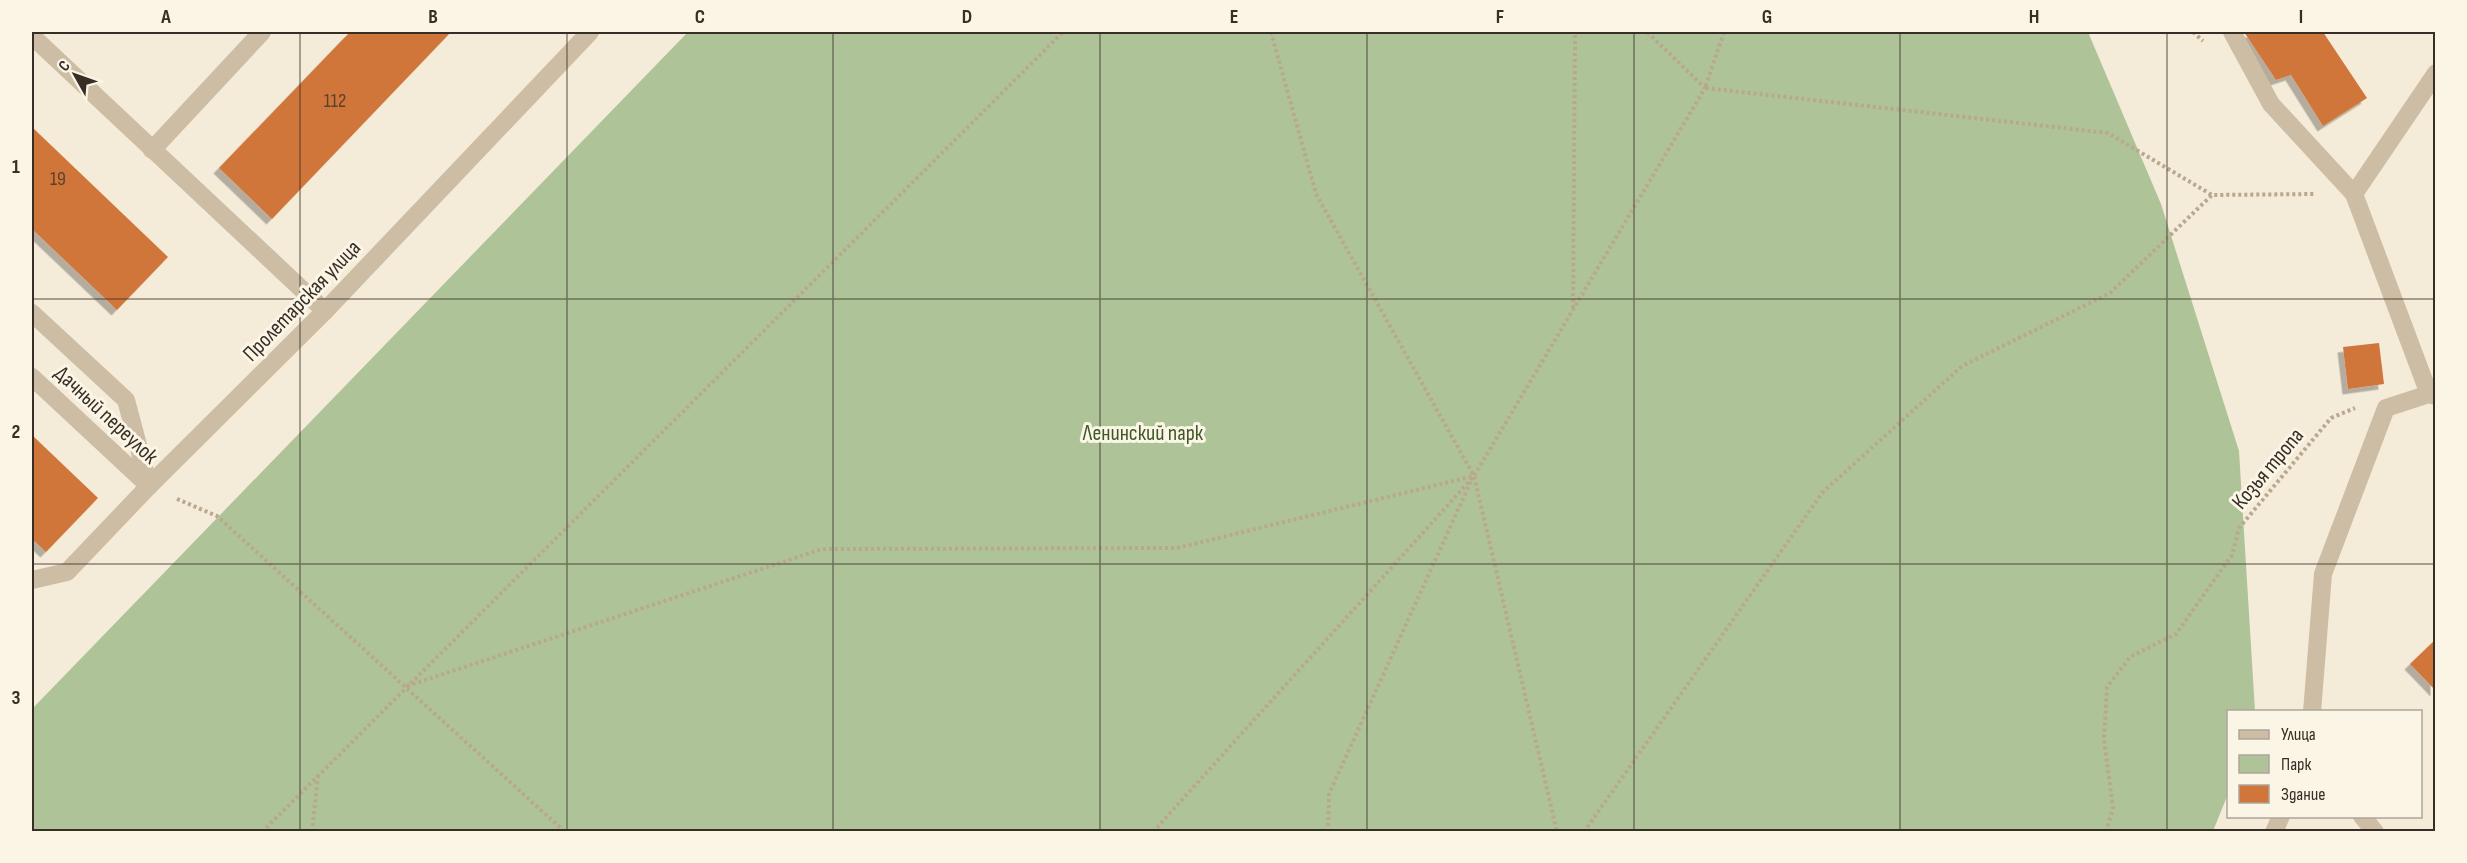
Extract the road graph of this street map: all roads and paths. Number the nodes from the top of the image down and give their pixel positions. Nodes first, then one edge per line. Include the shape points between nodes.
1 (262, 32) edge
2 (590, 32) edge
3 (1063, 32) edge
4 (1271, 32) edge
5 (1575, 32) edge
6 (1647, 32) edge
7 (1724, 32) edge
8 (2232, 32) edge
9 (32, 36) edge
10 (2436, 73) edge
11 (1705, 88) junction
12 (152, 150) junction
13 (2354, 194) junction
14 (2212, 195) junction
15 (1573, 309) junction
16 (326, 311) junction
17 (32, 313) edge
18 (32, 377) edge
19 (2432, 395) edge
20 (2386, 408) junction
21 (1474, 476) junction
22 (149, 486) junction
23 (32, 580) edge
24 (406, 687) junction
25 (2312, 710) edge
26 (318, 775) junction
27 (2364, 818) edge
28 (262, 831) edge
29 (312, 831) edge
30 (565, 831) edge
31 (1153, 831) edge
32 (1328, 831) edge
33 (1557, 831) edge
34 (1584, 831) edge
35 (2106, 831) edge
36 (2375, 831) edge

1 - 12 street
2 - 16 street, Пролетарская улица
3 - 24 path
4 - 21 path via 1316,194
5 - 15 path
6 - 11 path
7 - 11 path
8 - 13 street via 2271,104
9 - 12 street
10 - 13 street
11 - 14 path via 2108,133
11 - 15 path
12 - 16 street
13 - 14 path
13 - 19 street
14 - 34 path via 2110,293 1962,366 1822,493
15 - 21 path
16 - 22 street, Пролетарская улица
17 - 22 street via 126,400
18 - 22 street, Дачный переулок
19 - 20 street
20 - 25 street via 2323,574
20 - 35 path, Козья тропа via 2361,405 2331,418 2239,528 2232,555 2176,633 2130,657 2107,687 2104,739 2113,808
21 - 24 path via 1177,548 822,549
21 - 31 path
21 - 32 path via 1329,794
21 - 33 path
22 - 23 street, Пролетарская улица via 68,572
22 - 24 path via 217,516
24 - 26 path
24 - 30 path
26 - 28 path
26 - 29 path
27 - 36 street

